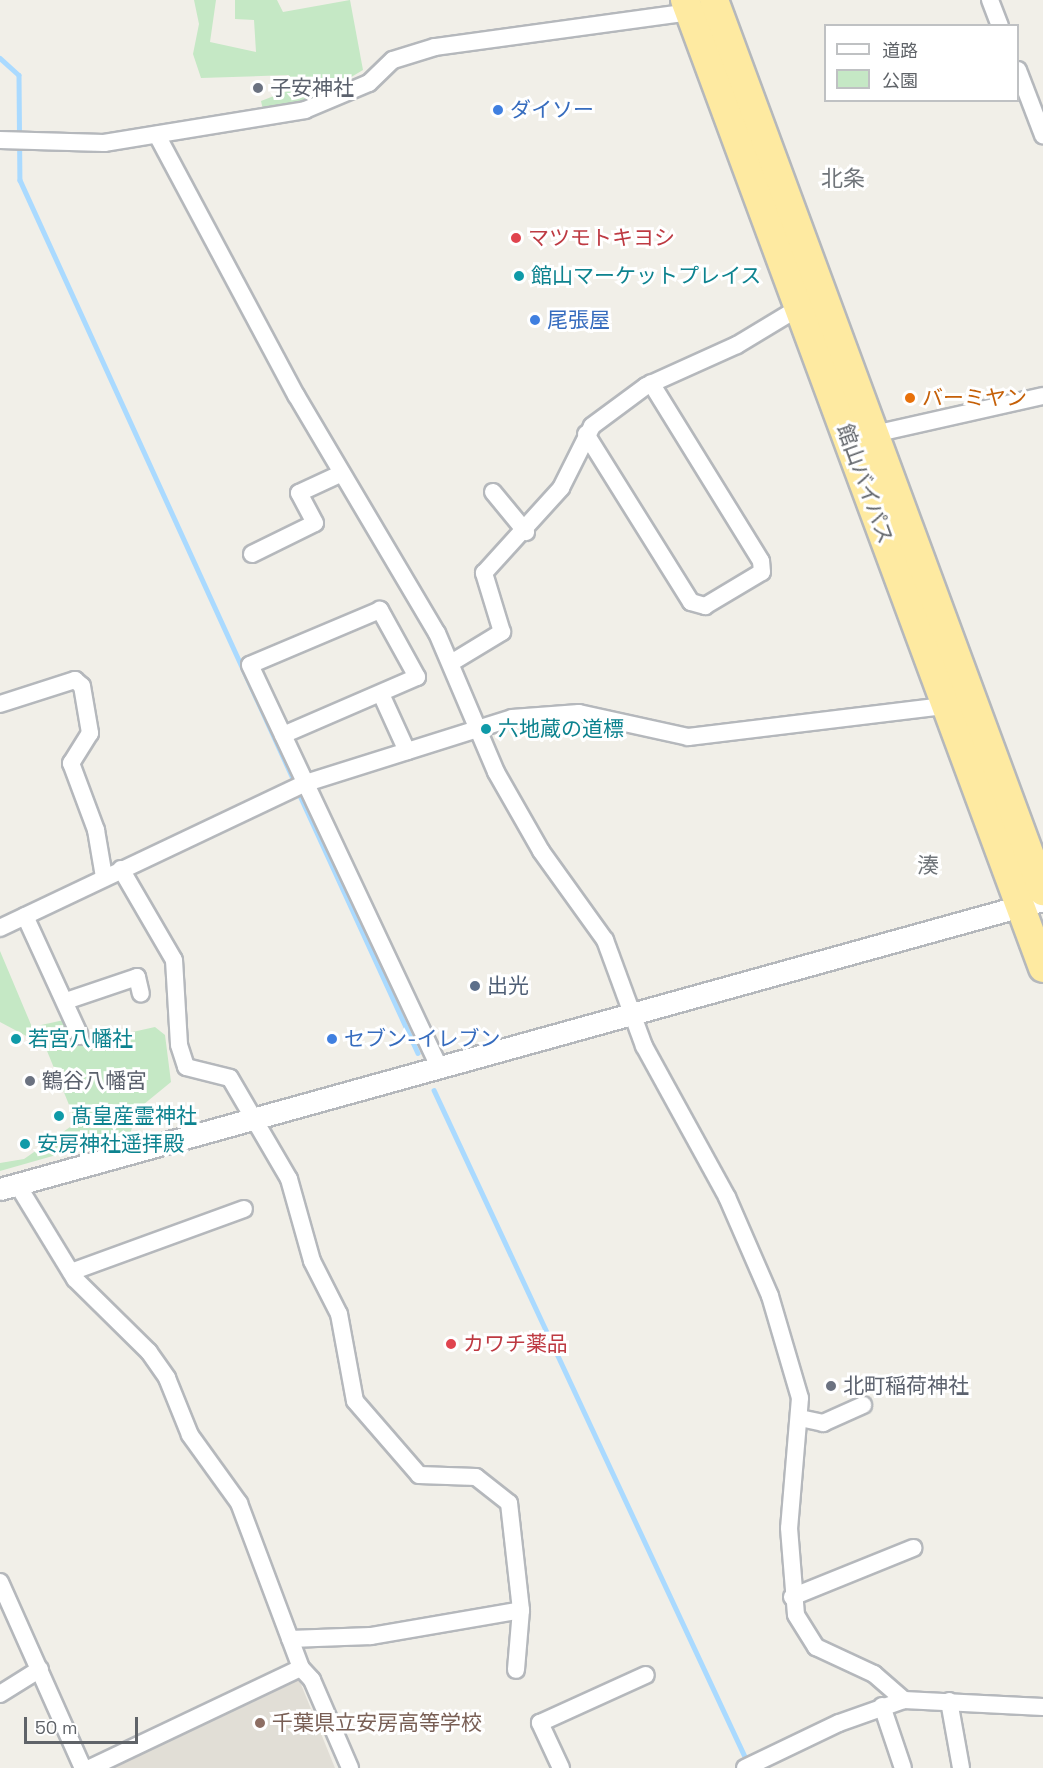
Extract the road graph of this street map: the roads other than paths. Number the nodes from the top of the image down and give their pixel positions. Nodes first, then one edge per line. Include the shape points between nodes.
1 (990, 0) edge
2 (705, 3) edge
3 (999, 24) edge
4 (1019, 75) edge
5 (157, 135) junction
6 (1043, 135) edge
7 (12, 140) edge
8 (800, 306) junction
9 (651, 383) junction
10 (1043, 396) edge
11 (586, 434) junction
12 (874, 434) junction
13 (342, 473) junction
14 (493, 492) dead end
15 (526, 532) junction
16 (252, 554) dead end
17 (451, 663) junction
18 (381, 694) junction
19 (0, 704) edge
20 (946, 706) junction
21 (475, 726) junction
22 (283, 735) junction
23 (407, 751) junction
24 (300, 786) junction
25 (121, 869) junction
26 (104, 877) junction
27 (1036, 900) edge
28 (25, 916) junction
29 (0, 928) edge
30 (1043, 968) edge
31 (141, 994) dead end
32 (66, 1001) junction
33 (632, 1015) junction
34 (80, 1036) dead end
35 (440, 1068) junction
36 (257, 1118) junction
37 (9, 1186) edge
38 (244, 1209) dead end
39 (71, 1272) junction
40 (863, 1404) dead end
41 (800, 1418) junction
42 (912, 1548) dead end
43 (0, 1582) edge
44 (792, 1597) junction
45 (521, 1610) junction
46 (290, 1639) junction
47 (301, 1668) junction
48 (40, 1669) junction
49 (516, 1670) dead end
50 (646, 1675) dead end
51 (0, 1694) edge
52 (904, 1700) junction
53 (949, 1701) junction
54 (882, 1706) junction
55 (1043, 1707) edge
56 (748, 1767) edge
57 (83, 1768) edge
58 (90, 1768) edge
59 (350, 1768) edge
60 (561, 1768) edge
61 (903, 1768) edge
62 (961, 1768) edge

1 - 3 street
2 - 5 street via 435,47 393,60 369,83 305,110
2 - 8 highway, 館山バイパス
2 - 12 highway, 館山バイパス
4 - 6 street
5 - 7 street via 77,144
5 - 13 street
8 - 9 street via 737,345
8 - 20 highway, 館山バイパス
9 - 11 street
9 - 11 street via 761,561 762,572 705,606 691,602
10 - 12 street
11 - 15 street via 561,488
12 - 27 highway, 館山バイパス
13 - 16 street via 299,492 315,523
13 - 17 street
14 - 15 street
15 - 17 street via 484,573 502,632
17 - 21 street
18 - 22 street
18 - 22 street via 417,677 380,610 250,665
18 - 23 street
19 - 26 street via 75,680 82,686 90,733 71,763 96,830
20 - 21 street via 688,736 579,713
20 - 27 highway, 館山バイパス
21 - 23 street
21 - 33 street via 541,851 605,940
22 - 24 street
23 - 24 street
24 - 25 street
24 - 35 street
25 - 26 street
25 - 36 street via 174,960 179,1045 186,1067 230,1078
26 - 28 street
27 - 30 highway, 館山バイパス
27 - 33 street
28 - 29 street
28 - 32 street
31 - 32 street via 137,977
32 - 34 street
33 - 35 street
33 - 41 street via 727,1197 770,1296 797,1381
35 - 36 street
36 - 37 street
36 - 45 street via 289,1179 312,1261 339,1314 355,1401 419,1475 476,1478 509,1503
37 - 39 street
38 - 39 street
39 - 46 street via 149,1352 167,1378 190,1435 239,1503
40 - 41 street via 823,1423
41 - 44 street via 789,1528
42 - 44 street
43 - 48 street
44 - 52 street via 816,1647 874,1674
45 - 46 street via 371,1636
45 - 49 street
46 - 47 street
47 - 58 street
47 - 59 street via 312,1680
48 - 51 street
48 - 57 street
50 - 60 street via 540,1723
52 - 53 street
52 - 54 street
53 - 55 street
53 - 62 street
54 - 56 street
54 - 61 street

